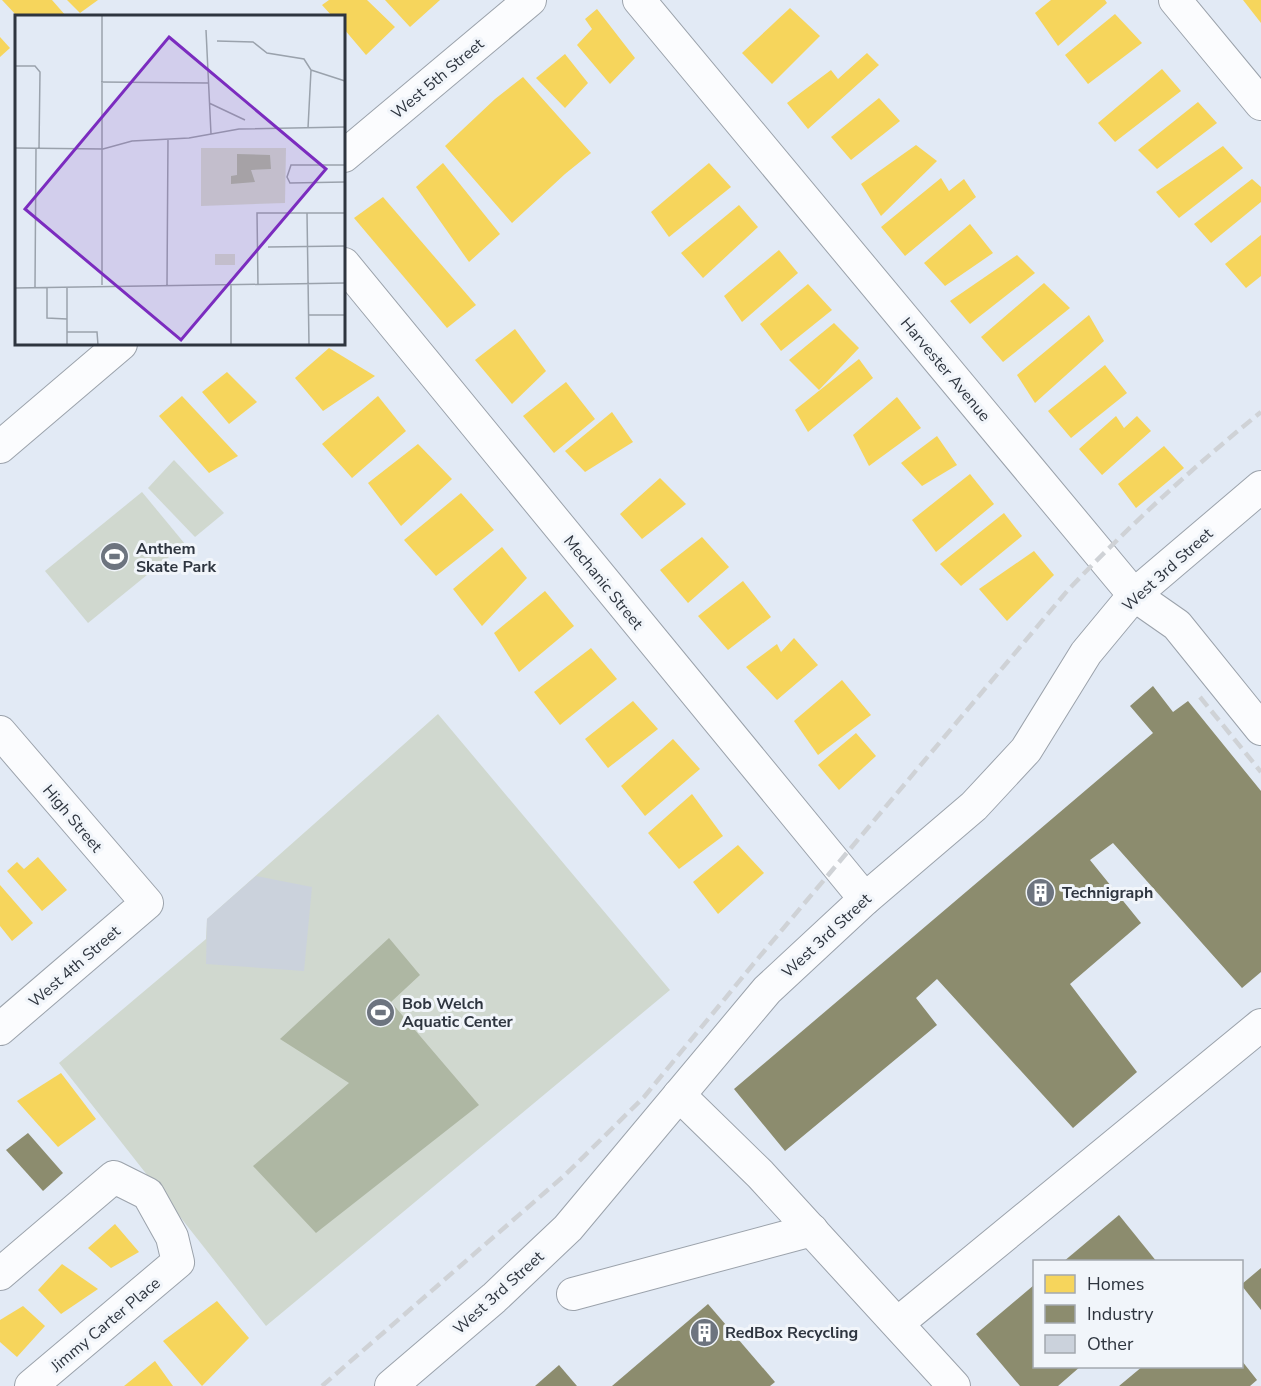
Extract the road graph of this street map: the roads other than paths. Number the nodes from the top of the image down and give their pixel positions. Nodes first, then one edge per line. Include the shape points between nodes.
1 (530, 0) edge
2 (639, 0) edge
3 (1175, 0) edge
4 (1261, 104) edge
5 (345, 155) edge
6 (345, 265) edge
7 (120, 345) edge
8 (0, 447) edge
9 (1261, 487) edge
10 (1134, 595) junction
11 (1261, 729) edge
12 (0, 732) edge
13 (865, 899) junction
14 (147, 903) joint
15 (1261, 1025) edge
16 (0, 1029) edge
17 (679, 1095) junction
18 (812, 1230) junction
19 (0, 1274) edge
20 (573, 1294) dead end
21 (898, 1323) junction
22 (31, 1386) edge
23 (391, 1386) edge
24 (954, 1386) edge

1 - 5 street, West 5th Street
2 - 10 street, Harvester Avenue
3 - 4 street
6 - 13 street, Mechanic Street
7 - 8 street
9 - 10 street, West 3rd Street
10 - 11 street, Harvester Avenue via 1177,625
10 - 13 street, West 3rd Street via 1086,653 1026,750 974,806
12 - 14 street, High Street
13 - 17 street, West 3rd Street via 766,990
14 - 16 street, West 4th Street
15 - 21 street
17 - 18 street
17 - 23 street, West 3rd Street via 568,1228
18 - 20 street
18 - 21 street
19 - 22 street, Jimmy Carter Place via 114,1178 148,1194 172,1237 178,1262
21 - 24 street

